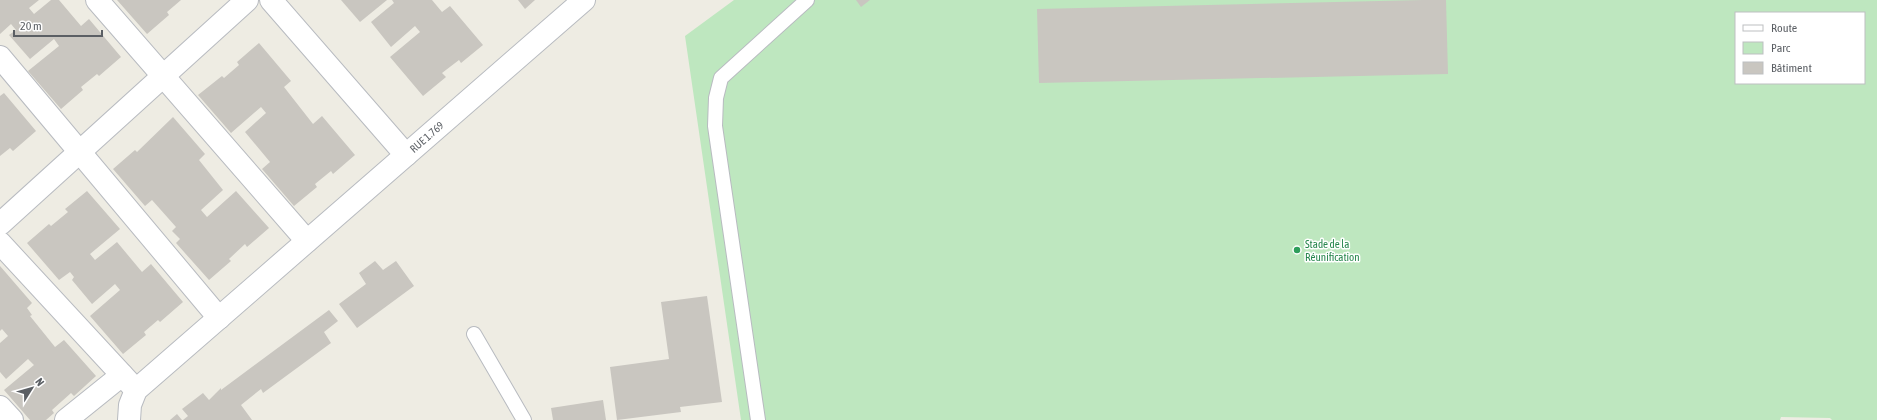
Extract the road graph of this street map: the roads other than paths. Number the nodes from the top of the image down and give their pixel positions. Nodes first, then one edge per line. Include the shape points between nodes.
1 (97, 0) edge
2 (247, 0) edge
3 (271, 0) edge
4 (584, 0) edge
5 (807, 0) edge
6 (0, 57) edge
7 (163, 76) junction
8 (79, 153) junction
9 (406, 155) junction
10 (0, 224) edge
11 (307, 241) junction
12 (0, 243) edge
13 (219, 318) junction
14 (474, 334) dead end
15 (129, 382) junction
16 (0, 407) edge
17 (12, 420) edge
18 (66, 420) edge
19 (129, 420) edge
20 (524, 420) edge
21 (758, 420) edge

1 - 7 street
2 - 7 street
3 - 9 street, RUE 1.769
4 - 9 street, RUE 1.769
5 - 21 lane via 721,78 716,98 715,126
6 - 8 street
7 - 8 street
7 - 11 street
8 - 10 street
8 - 13 street
9 - 11 street
11 - 13 street
12 - 15 street
13 - 15 street
14 - 20 lane
15 - 18 street
15 - 19 street
16 - 17 street

